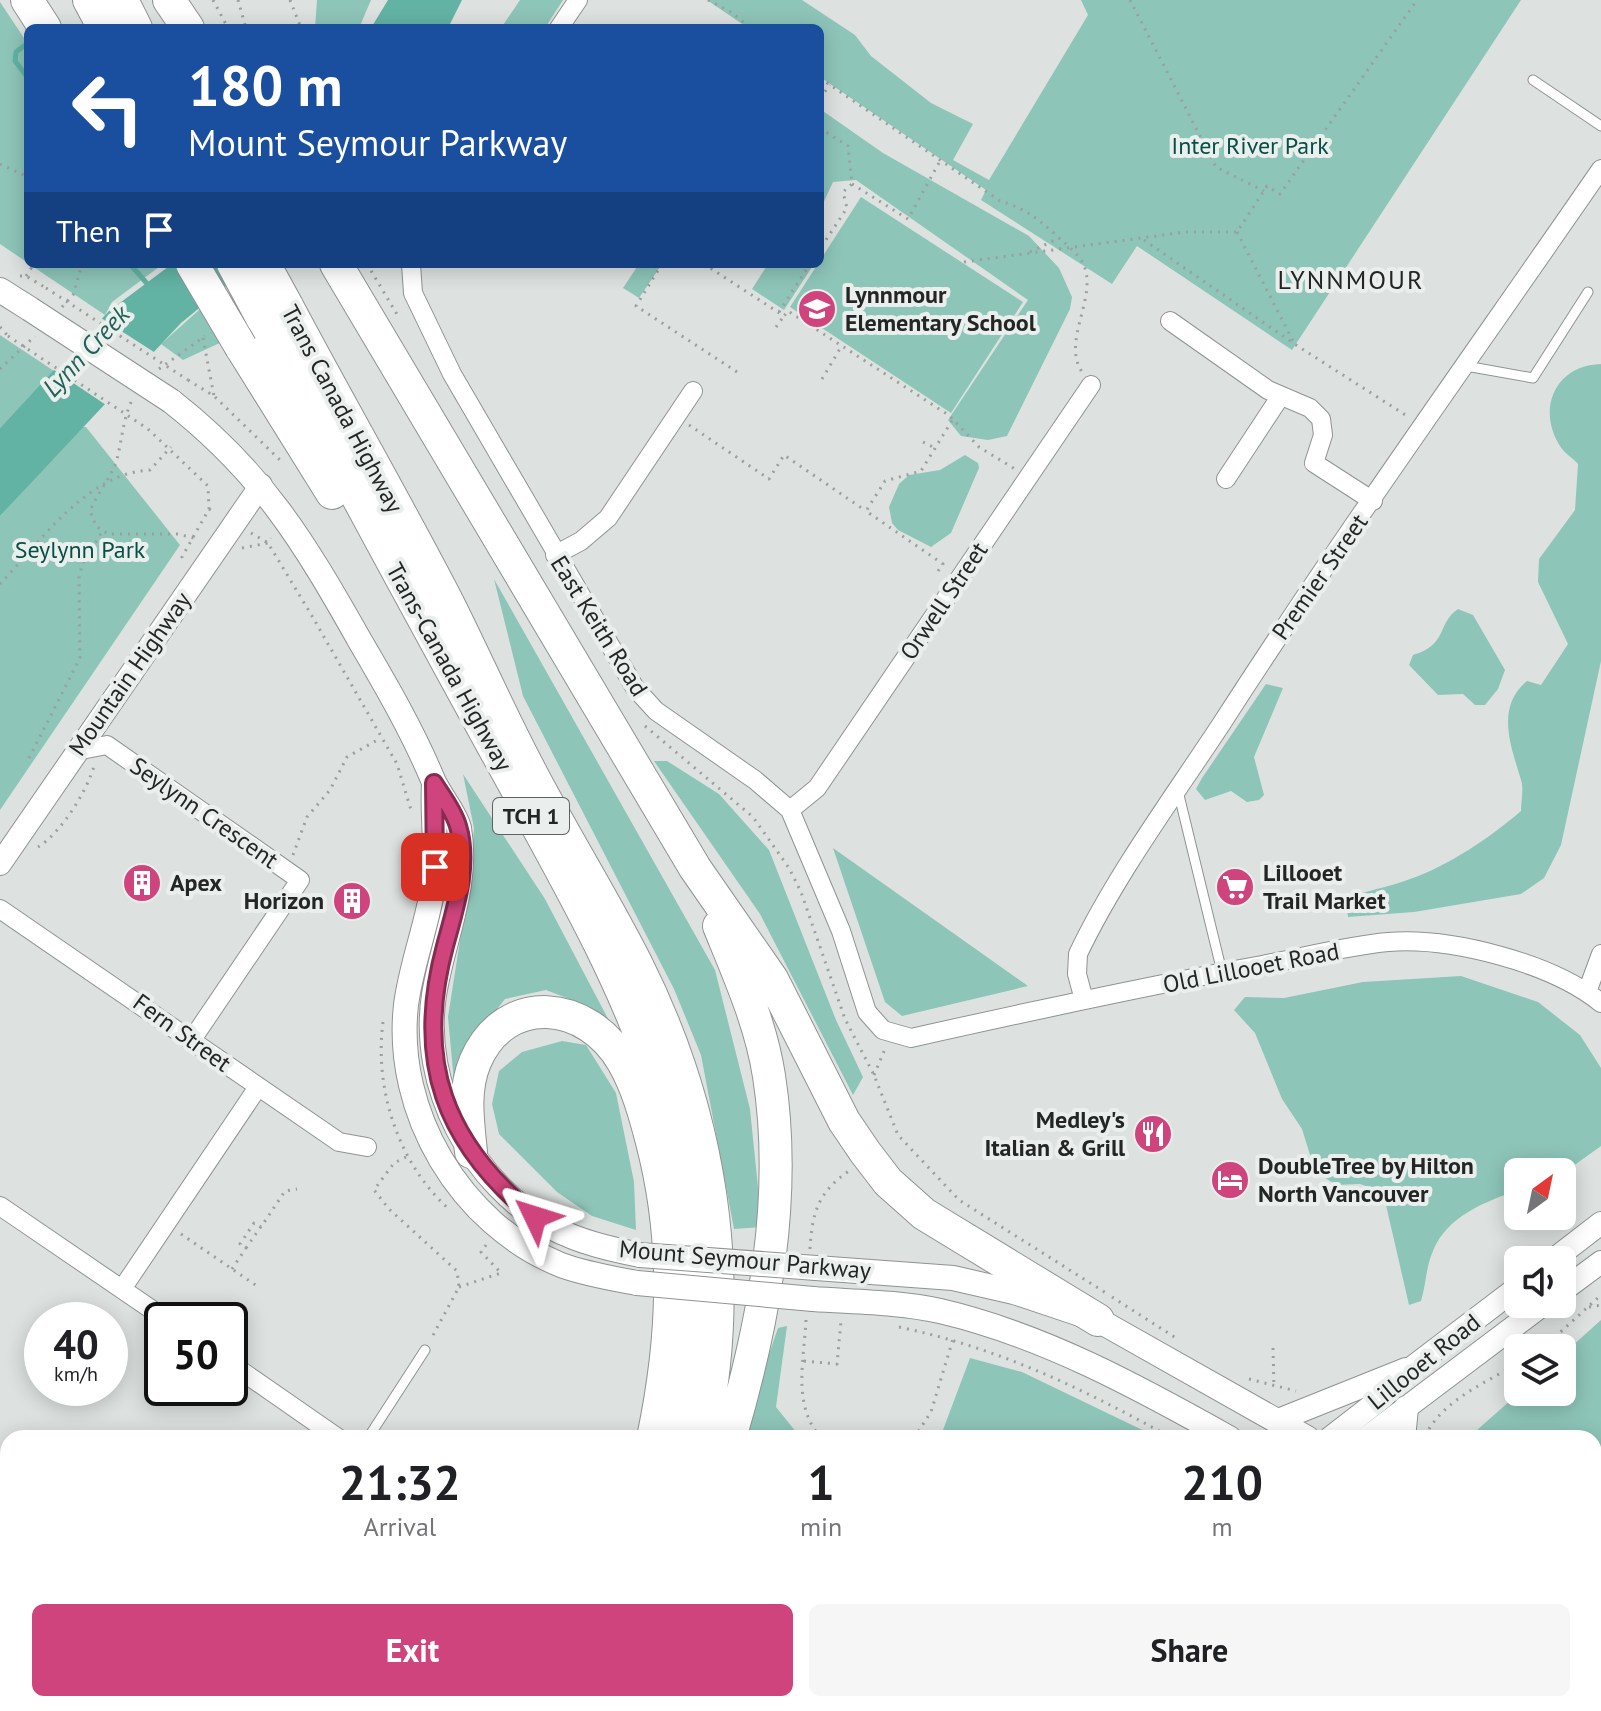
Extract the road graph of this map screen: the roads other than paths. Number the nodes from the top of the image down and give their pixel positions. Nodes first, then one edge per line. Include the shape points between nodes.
1 (27, 0) edge
2 (89, 0) edge
3 (122, 0) edge
4 (169, 0) edge
5 (179, 0) edge
6 (578, 0) edge
7 (42, 24) edge
8 (102, 24) edge
9 (134, 24) edge
10 (187, 24) edge
11 (188, 24) edge
12 (562, 24) edge
13 (1533, 80) dead end
14 (1601, 126) edge
15 (1601, 169) edge
16 (194, 268) edge
17 (236, 268) edge
18 (265, 268) edge
19 (359, 268) edge
20 (411, 272) edge
21 (0, 290) edge
22 (1588, 292) dead end
23 (274, 312) junction
24 (1170, 321) dead end
25 (1466, 366) junction
26 (1091, 385) road end
27 (693, 391) dead end
28 (1280, 397) junction
29 (1226, 479) dead end
30 (261, 485) junction
31 (1373, 501) junction
32 (555, 555) junction
33 (102, 713) junction
34 (487, 736) junction
35 (107, 745) junction
36 (85, 757) junction
37 (528, 768) joint
38 (434, 783) junction
39 (1178, 791) junction
40 (790, 810) junction
41 (0, 864) edge
42 (695, 868) junction
43 (0, 909) edge
44 (1601, 954) edge
45 (1222, 972) junction
46 (1594, 998) edge
47 (1084, 1000) junction
48 (911, 1038) joint
49 (191, 1041) junction
50 (258, 1087) junction
51 (367, 1147) dead end
52 (471, 1152) junction
53 (0, 1206) edge
54 (1601, 1223) edge
55 (1571, 1246) edge
56 (1601, 1262) edge
57 (1576, 1281) edge
58 (122, 1289) junction
59 (1504, 1298) edge
60 (144, 1304) edge
61 (1525, 1318) edge
62 (1098, 1320) junction
63 (425, 1350) road end
64 (1414, 1366) junction
65 (248, 1376) edge
66 (1406, 1408) junction
67 (1276, 1421) junction
68 (326, 1430) edge
69 (373, 1430) edge
70 (654, 1430) edge
71 (679, 1430) edge
72 (703, 1430) edge
73 (732, 1430) edge
74 (1213, 1430) edge
75 (1292, 1430) edge
76 (1340, 1430) edge
77 (1377, 1430) edge
78 (1404, 1430) edge

1 - 7 highway
2 - 8 highway
3 - 9 highway
4 - 10 highway
5 - 11 highway
6 - 12 street
13 - 14 lane
15 - 25 street, Premier Street
16 - 34 highway, bridge
17 - 23 highway, Trans Canada Highway / TCH 1, bridge
18 - 23 highway, Trans Canada Highway / TCH 1, bridge
19 - 42 highway
20 - 32 street, East Keith Road via 418,307 452,374
21 - 30 main road, bridge via 171,401
22 - 25 lane via 1533,378
23 - 34 highway, Trans-Canada Highway / TCH 1
23 - 37 highway, Trans Canada Highway / TCH 1 via 449,604
24 - 28 street
25 - 31 street, Premier Street
26 - 40 street, Orwell Street via 817,788
27 - 32 street via 608,518
28 - 29 street
28 - 31 street via 1310,408 1321,419 1323,435 1314,463
30 - 33 street, Mountain Highway
30 - 38 main road via 322,574 413,732
31 - 39 street, Premier Street via 1309,587
32 - 40 street, East Keith Road via 645,701
33 - 35 street, Seylynn Crescent
33 - 36 street, Mountain Highway
34 - 71 highway, Trans-Canada Highway / TCH 1 via 616,976 671,1117 690,1216 695,1281 693,1347
35 - 36 street, Seylynn Crescent
35 - 49 street, Seylynn Crescent via 300,880
36 - 41 street, Mountain Highway
37 - 72 highway, Trans-Canada Highway / TCH 1 via 637,965 694,1111 713,1214 718,1280 715,1362
38 - 52 main road, Mount Seymour Parkway via 458,825 461,878 434,997 433,1057 449,1111
38 - 74 main road, Mount Seymour Parkway, bridge via 433,888 406,1005 405,1037 417,1110 447,1171 520,1243 569,1268 637,1283 907,1305 973,1320 1054,1348
39 - 45 lane
39 - 47 street, Premier Street via 1078,954
40 - 48 street, East Keith Road via 835,916 867,1012 891,1035
42 - 62 highway via 772,979 844,1121 888,1182 977,1249
42 - 73 highway via 748,997 769,1075 774,1131 768,1276 754,1355
43 - 49 street, Fern Street
44 - 46 street, Old Lillooet Road
45 - 46 street, Old Lillooet Road via 1388,942 1437,943 1483,951
45 - 47 street, Old Lillooet Road
47 - 48 street, Old Lillooet Road
49 - 50 street, Fern Street
50 - 51 street, Fern Street via 339,1142
50 - 58 street
52 - 62 main road, Mount Seymour Parkway, bridge via 535,1217 573,1238 640,1255 953,1278
52 - 70 highway via 468,1083 482,1048 501,1025 525,1014 561,1013 595,1029 623,1061 659,1170 671,1252 670,1334
53 - 58 street
54 - 55 street
56 - 57 street
58 - 60 street
59 - 64 street, Lillooet Road
61 - 66 street, Lillooet Road
62 - 67 main road, Mount Seymour Parkway
63 - 69 lane
64 - 67 street
64 - 76 street, Lillooet Road
65 - 68 street
66 - 77 street, Lillooet Road
66 - 78 main road
67 - 75 main road, Mount Seymour Parkway

